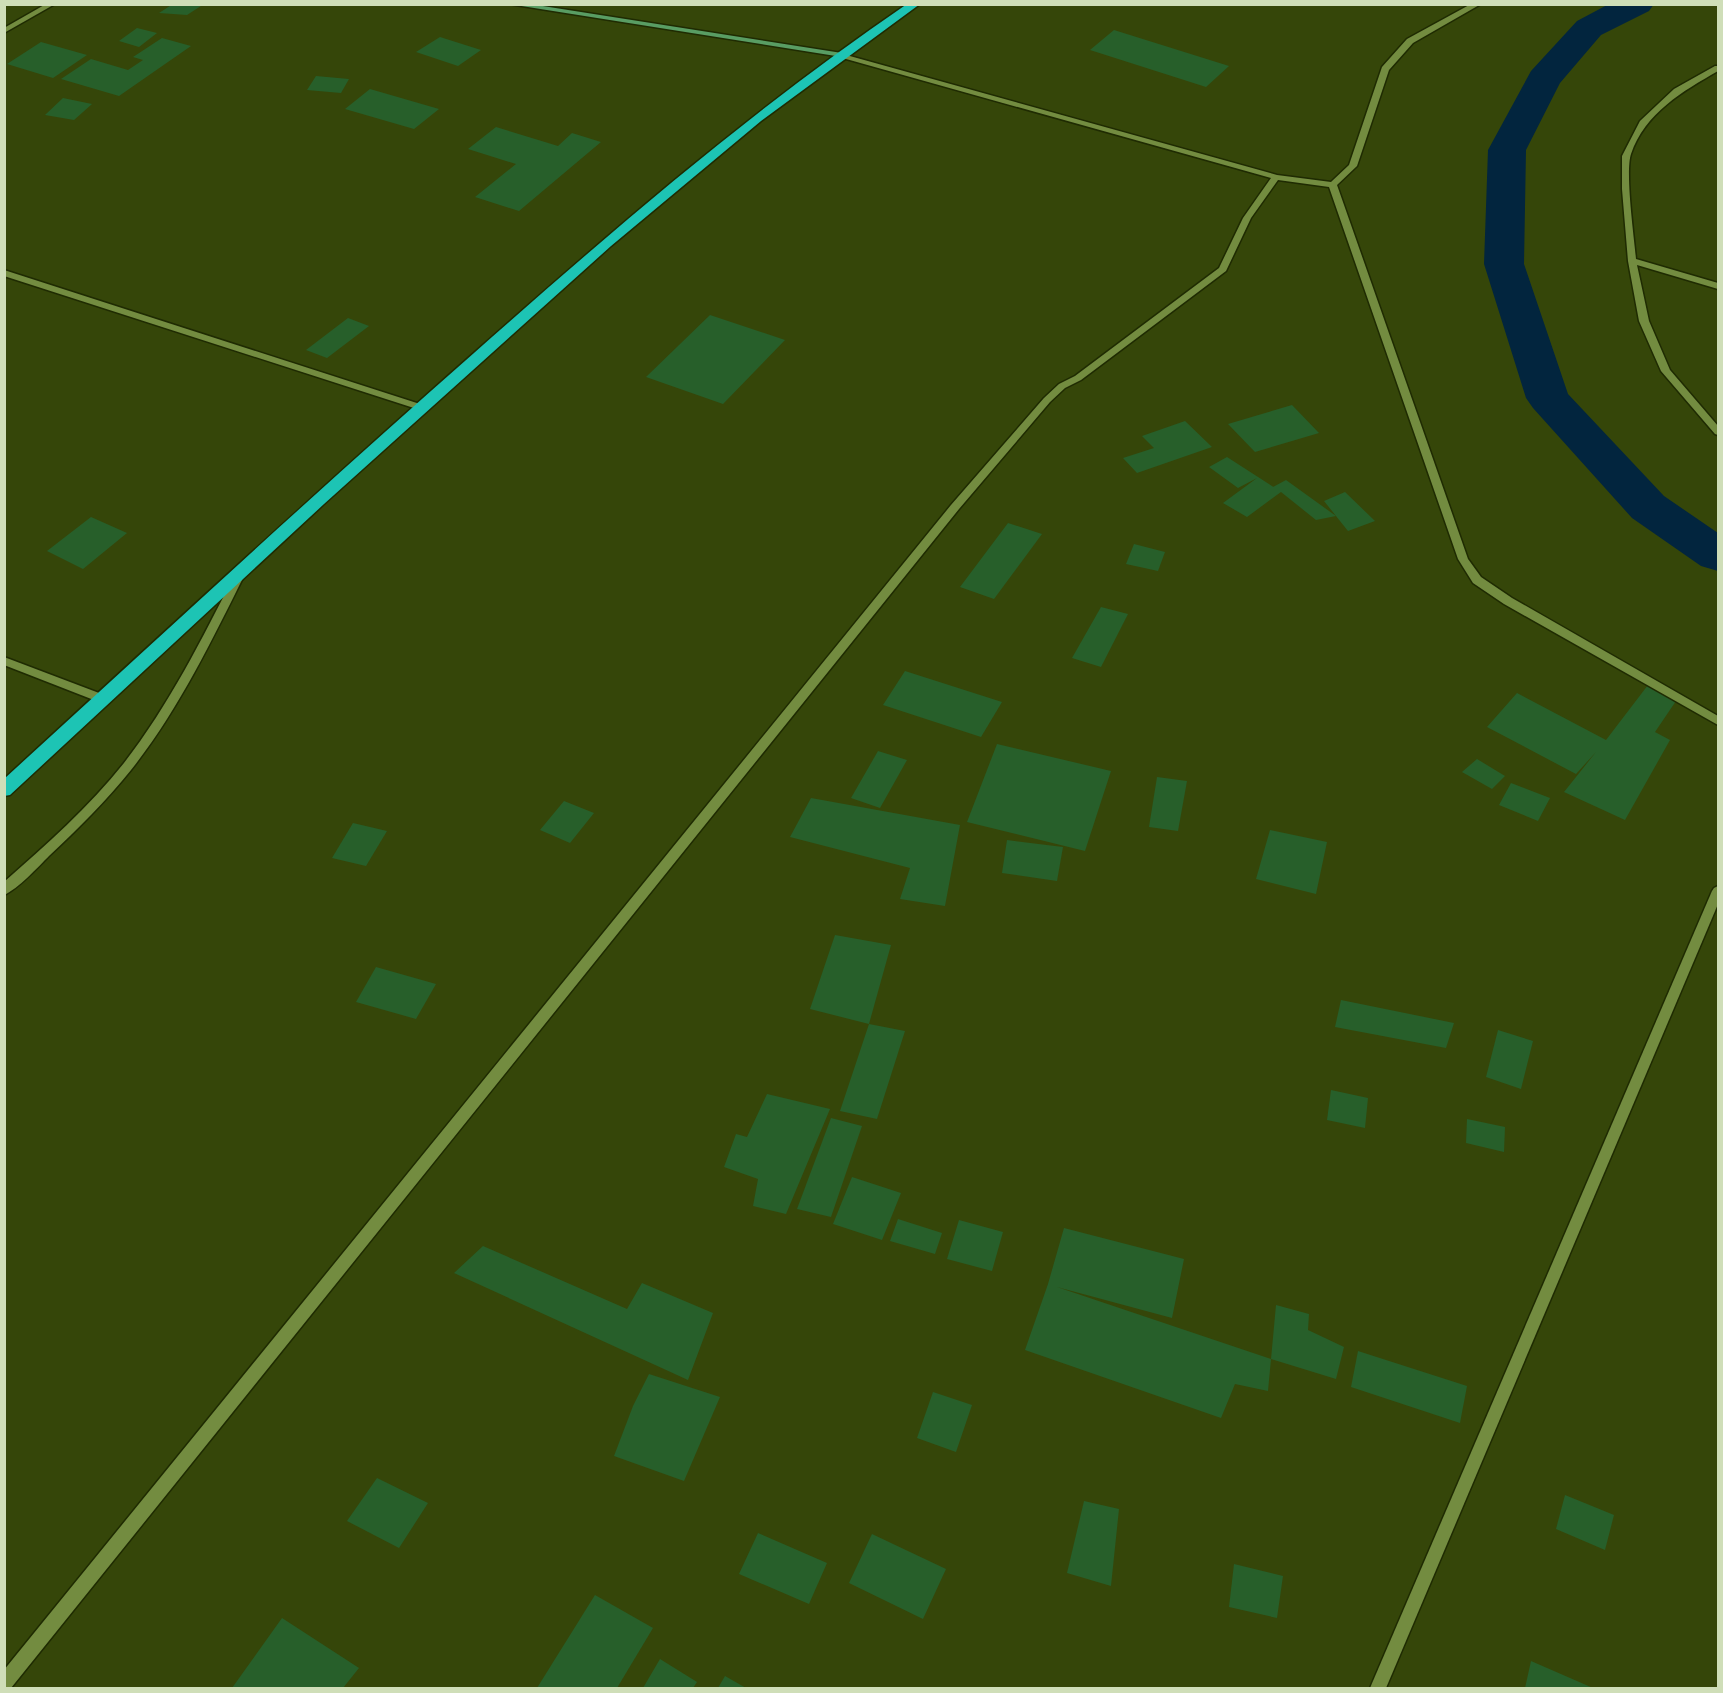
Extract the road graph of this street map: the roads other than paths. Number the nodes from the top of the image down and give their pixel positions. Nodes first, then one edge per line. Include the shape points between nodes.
1 (52, 4) edge
2 (513, 4) edge
3 (915, 4) edge
4 (1478, 4) edge
5 (4, 31) edge
6 (842, 55) junction
7 (1719, 68) edge
8 (1276, 177) junction
9 (1332, 185) junction
10 (1632, 261) junction
11 (4, 273) edge
12 (1719, 286) edge
13 (420, 407) junction
14 (1719, 432) edge
15 (242, 571) junction
16 (4, 661) edge
17 (103, 699) junction
18 (1719, 721) edge
19 (4, 790) edge
20 (4, 890) edge
21 (1719, 891) edge
22 (4, 1684) edge
23 (1378, 1689) edge

1 - 5 street
2 - 6 street
3 - 6 highway
4 - 9 street via 1410,41 1385,69 1353,166
6 - 8 street
6 - 13 highway via 654,200
7 - 10 street via 1661,104 1643,123 1626,156
8 - 9 street
8 - 22 street via 1246,218 1223,269 1062,386 955,507
9 - 18 street via 1463,559 1477,580
10 - 12 street
10 - 14 street via 1644,321 1666,371
11 - 13 street
13 - 15 highway
15 - 17 highway
15 - 20 street via 186,680 126,767 51,847
16 - 17 street
17 - 19 highway
21 - 23 street

